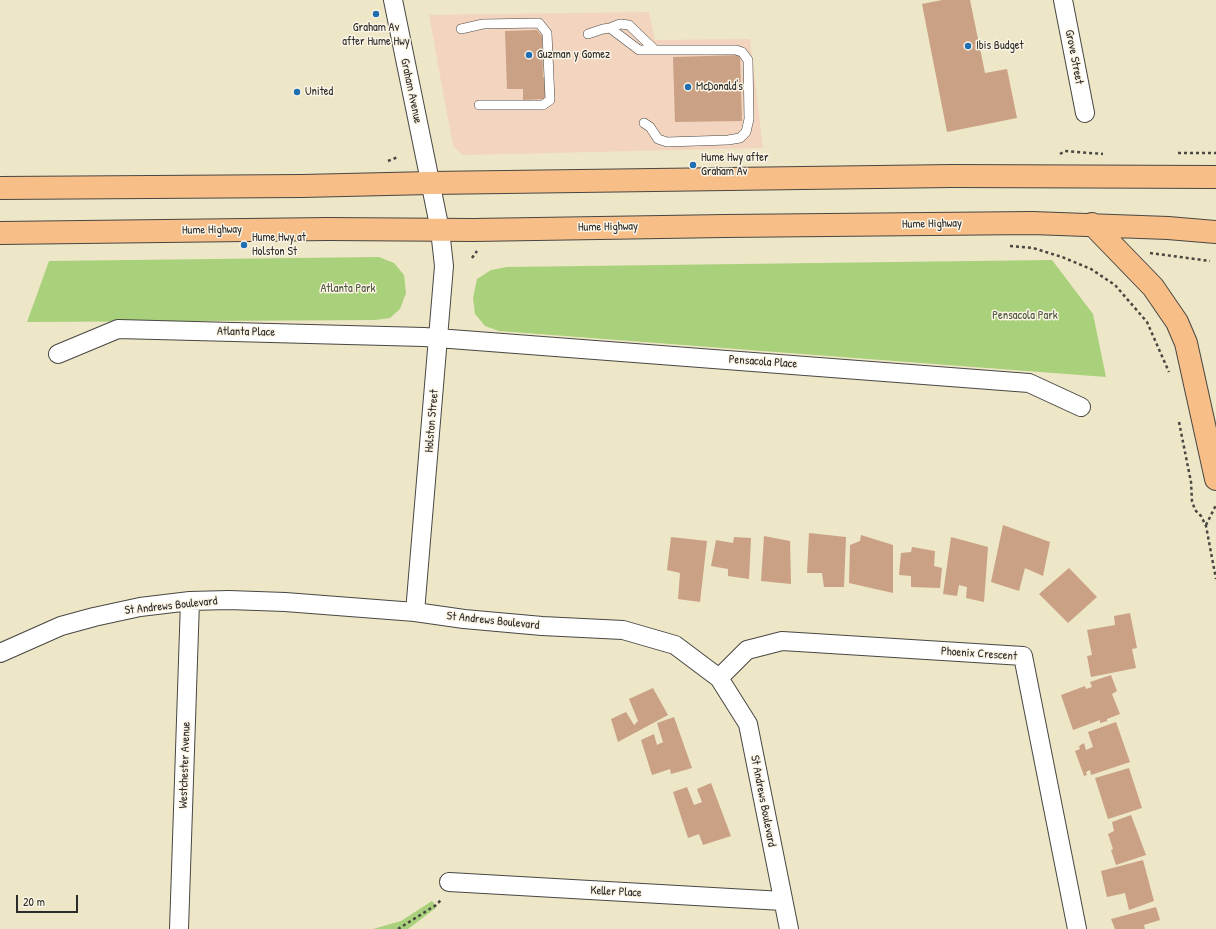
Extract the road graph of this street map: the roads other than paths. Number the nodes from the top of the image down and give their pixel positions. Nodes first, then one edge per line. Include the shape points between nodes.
1 (393, 0) edge
2 (1063, 0) edge
3 (610, 28) junction
4 (461, 29) dead end
5 (588, 34) dead end
6 (655, 50) junction
7 (479, 105) dead end
8 (1085, 113) dead end
9 (644, 123) dead end
10 (1216, 178) edge
11 (430, 183) junction
12 (0, 188) edge
13 (1092, 224) junction
14 (440, 230) junction
15 (1216, 232) edge
16 (0, 233) edge
17 (439, 338) junction
18 (58, 354) dead end
19 (1081, 407) dead end
20 (1216, 479) edge
21 (190, 601) junction
22 (415, 612) junction
23 (0, 654) edge
24 (719, 678) junction
25 (455, 882) road end
26 (784, 901) junction
27 (179, 929) edge
28 (789, 929) edge
29 (1077, 929) edge

1 - 11 street, Graham Avenue
2 - 8 street, Grove Street
3 - 5 lane
3 - 6 lane via 639,50
3 - 6 lane via 620,24 629,25
4 - 7 lane via 483,24 539,23 547,33 550,100 543,105
6 - 9 lane via 742,52 748,60 750,119 746,132 740,138 728,140 667,142 658,139
10 - 11 highway via 952,176
11 - 12 highway
11 - 14 street, Graham Avenue
13 - 14 highway, Hume Highway via 961,223
13 - 15 highway, Hume Highway
13 - 20 highway via 1153,287 1177,322 1186,343
14 - 16 highway, Hume Highway
14 - 17 street, Holston Street via 444,266
17 - 18 street, Atlanta Place via 118,329
17 - 19 street, Pensacola Place via 1029,383
17 - 22 street, Holston Street
21 - 22 street, St Andrews Boulevard via 285,602
21 - 23 street, St Andrews Boulevard via 94,616 61,626
21 - 27 street, Westchester Avenue
22 - 24 street, St Andrews Boulevard via 542,626 624,630 675,646
24 - 26 street, St Andrews Boulevard via 748,724
24 - 29 street, Phoenix Crescent via 747,650 782,641 1023,656
25 - 26 street, Keller Place
26 - 28 street, St Andrews Boulevard

